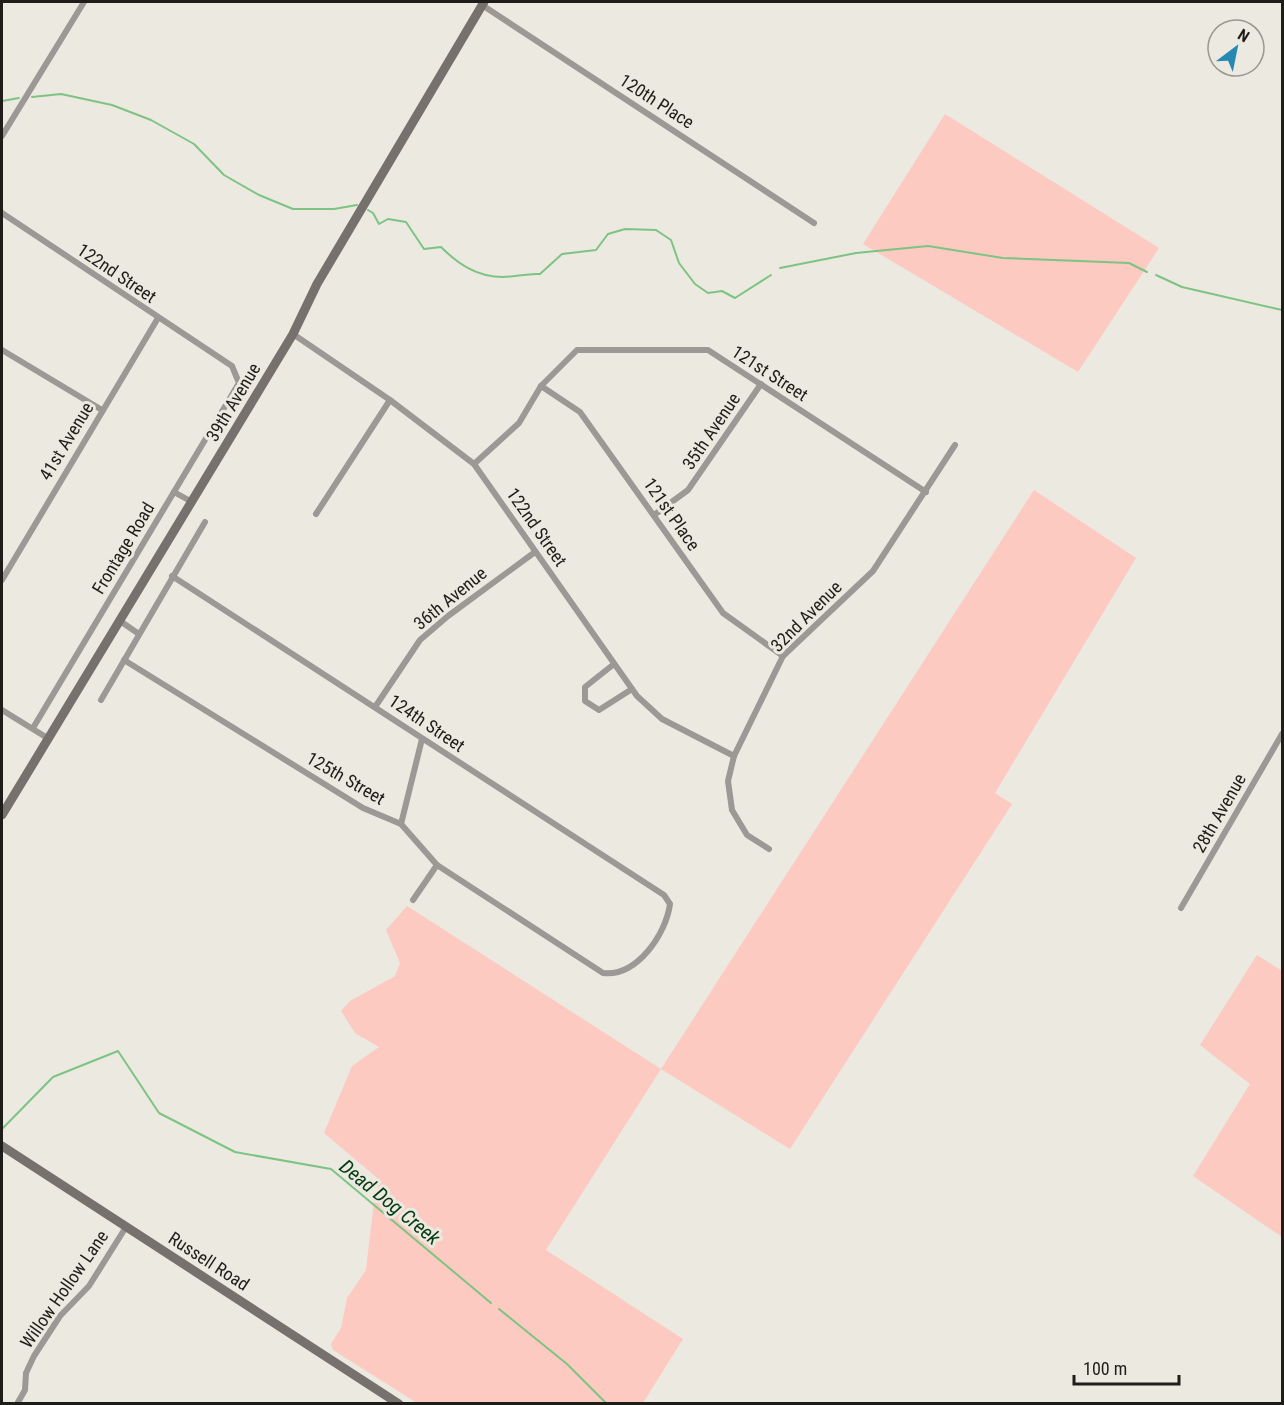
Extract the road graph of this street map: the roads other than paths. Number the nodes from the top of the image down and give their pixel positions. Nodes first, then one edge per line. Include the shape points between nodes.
1 (84, 2) edge
2 (483, 3) edge
3 (2, 136) edge
4 (2, 213) edge
5 (814, 223) dead end
6 (158, 318) junction
7 (293, 334) junction
8 (2, 350) edge
9 (239, 383) joint
10 (761, 384) junction
11 (541, 386) junction
12 (390, 400) junction
13 (102, 410) junction
14 (956, 445) dead end
15 (474, 464) junction
16 (174, 492) junction
17 (926, 492) junction
18 (192, 502) junction
19 (316, 514) dead end
20 (654, 515) junction
21 (205, 522) dead end
22 (535, 552) junction
23 (172, 576) junction
24 (2, 580) edge
25 (120, 621) junction
26 (139, 634) junction
27 (783, 656) junction
28 (124, 660) junction
29 (614, 664) junction
30 (632, 689) junction
31 (101, 699) dead end
32 (375, 707) junction
33 (2, 710) edge
34 (33, 728) junction
35 (1282, 734) edge
36 (49, 739) junction
37 (422, 739) junction
38 (734, 756) junction
39 (2, 815) edge
40 (400, 824) junction
41 (770, 849) dead end
42 (437, 865) junction
43 (413, 900) dead end
44 (1181, 908) dead end
45 (603, 973) joint
46 (2, 1146) edge
47 (126, 1227) junction
48 (17, 1404) edge
49 (399, 1404) edge

1 - 3 street
2 - 5 street, 120th Place
2 - 7 main road, 39th Avenue via 317,284
4 - 6 street, 122nd Street
6 - 9 street, 122nd Street via 232,366
6 - 13 street, 41st Avenue
7 - 12 street, 122nd Street
7 - 18 main road, 39th Avenue
8 - 13 street
9 - 16 street, Frontage Road
10 - 11 street, 121st Street via 708,350 577,350
10 - 17 street, 121st Street
10 - 20 street, 35th Avenue via 688,490
11 - 15 street via 519,423
11 - 20 street, 121st Place via 580,412
12 - 15 street, 122nd Street
12 - 19 street
13 - 24 street, 41st Avenue
14 - 17 street, 32nd Avenue
15 - 22 street, 122nd Street
16 - 18 street
16 - 34 street, Frontage Road
17 - 27 street, 32nd Avenue via 873,571
18 - 25 main road, 39th Avenue
20 - 27 street, 121st Place via 723,613
21 - 23 street
22 - 29 street, 122nd Street
22 - 32 street, 36th Avenue via 420,640
23 - 26 street
23 - 32 street, 124th Street
25 - 26 street
25 - 36 main road, 39th Avenue
26 - 28 street
27 - 38 street, 32nd Avenue
28 - 31 street
28 - 40 street, 125th Street via 363,808
29 - 30 street, 122nd Street
29 - 30 street via 585,687 585,701 599,710
30 - 38 street, 122nd Street via 662,719
32 - 37 street, 124th Street
33 - 34 street
34 - 36 street
35 - 44 street, 28th Avenue
36 - 39 main road, 39th Avenue
37 - 40 street
37 - 45 street, 124th Street via 664,895 670,904 669,916 640,961 615,974
38 - 41 street, 32nd Avenue via 728,781 732,810 747,835
40 - 42 street, 125th Street
42 - 43 street
42 - 45 street, 125th Street
46 - 47 main road, Russell Road
47 - 48 street, Willow Hollow Lane via 88,1286 60,1316 34,1356
47 - 49 main road, Russell Road

